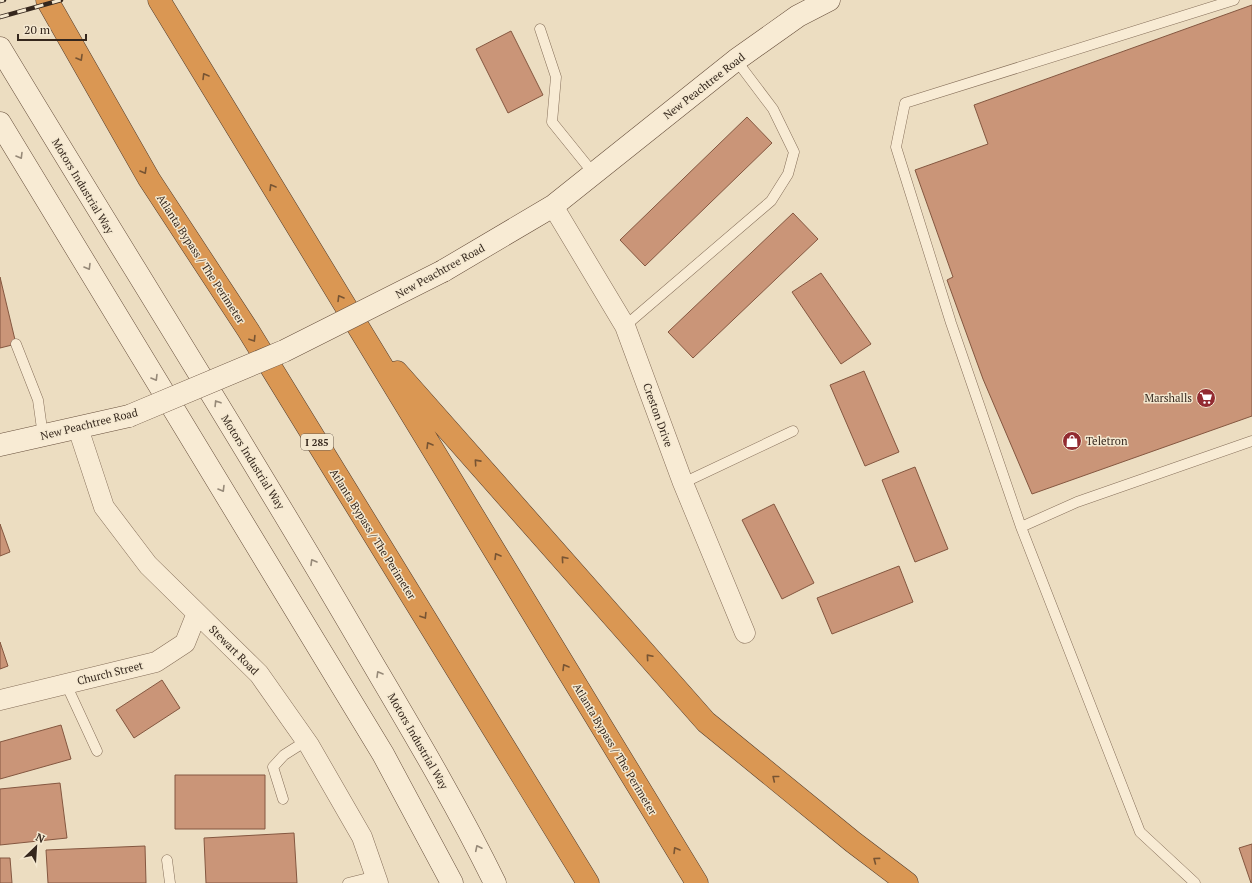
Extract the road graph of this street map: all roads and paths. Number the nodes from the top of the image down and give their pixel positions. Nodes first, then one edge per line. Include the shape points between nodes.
1 (47, 0) edge
2 (159, 0) edge
3 (829, 0) edge
4 (1234, 0) edge
5 (540, 29) dead end
6 (0, 48) edge
7 (736, 60) junction
8 (0, 123) edge
9 (594, 174) junction
10 (553, 206) junction
11 (625, 326) junction
12 (360, 331) junction
13 (16, 344) dead end
14 (78, 428) junction
15 (793, 431) dead end
16 (43, 436) junction
17 (1252, 441) edge
18 (0, 445) edge
19 (683, 483) junction
20 (1021, 526) junction
21 (196, 613) junction
22 (745, 633) dead end
23 (66, 684) junction
24 (0, 700) edge
25 (306, 741) junction
26 (97, 751) dead end
27 (283, 799) dead end
28 (167, 860) dead end
29 (377, 879) edge
30 (170, 883) edge
31 (348, 883) edge
32 (452, 883) edge
33 (495, 883) edge
34 (588, 883) edge
35 (697, 883) edge
36 (908, 883) edge
37 (1195, 883) edge

1 -> 34 highway, Atlanta Bypass / The Perimeter / I 285 via 149,179 248,330
12 -> 2 highway, Atlanta Bypass / The Perimeter
3 - 7 main road, New Peachtree Road via 798,16
4 - 20 lane via 905,103 896,147 951,323
5 - 9 lane via 556,77 552,122
33 -> 6 main road, Motors Industrial Way via 466,823 274,495 106,225
7 - 9 main road, New Peachtree Road
7 - 11 lane via 773,109 794,152 788,174 770,201
8 -> 32 main road via 383,754
9 - 10 main road, New Peachtree Road
10 - 11 street, Creston Drive
10 - 14 main road, New Peachtree Road, bridge via 443,271 284,351 129,416
11 - 19 street, Creston Drive
35 -> 12 highway, Atlanta Bypass / The Perimeter
36 -> 12 highway via 853,842 706,722
13 - 16 lane via 38,400
14 - 16 main road, New Peachtree Road
14 - 21 street, Stewart Road via 104,507 148,565
15 - 19 lane
16 - 18 main road, New Peachtree Road
17 - 20 lane via 1077,502
19 - 22 street, Creston Drive
20 - 37 lane via 1140,832
21 - 23 street, Church Street via 185,643 156,662
21 - 25 street, Stewart Road via 259,674
23 - 24 street, Church Street
23 - 26 lane
25 - 27 lane via 284,755 273,767
25 - 29 street, Stewart Road via 362,837
28 - 30 lane
29 - 31 lane

